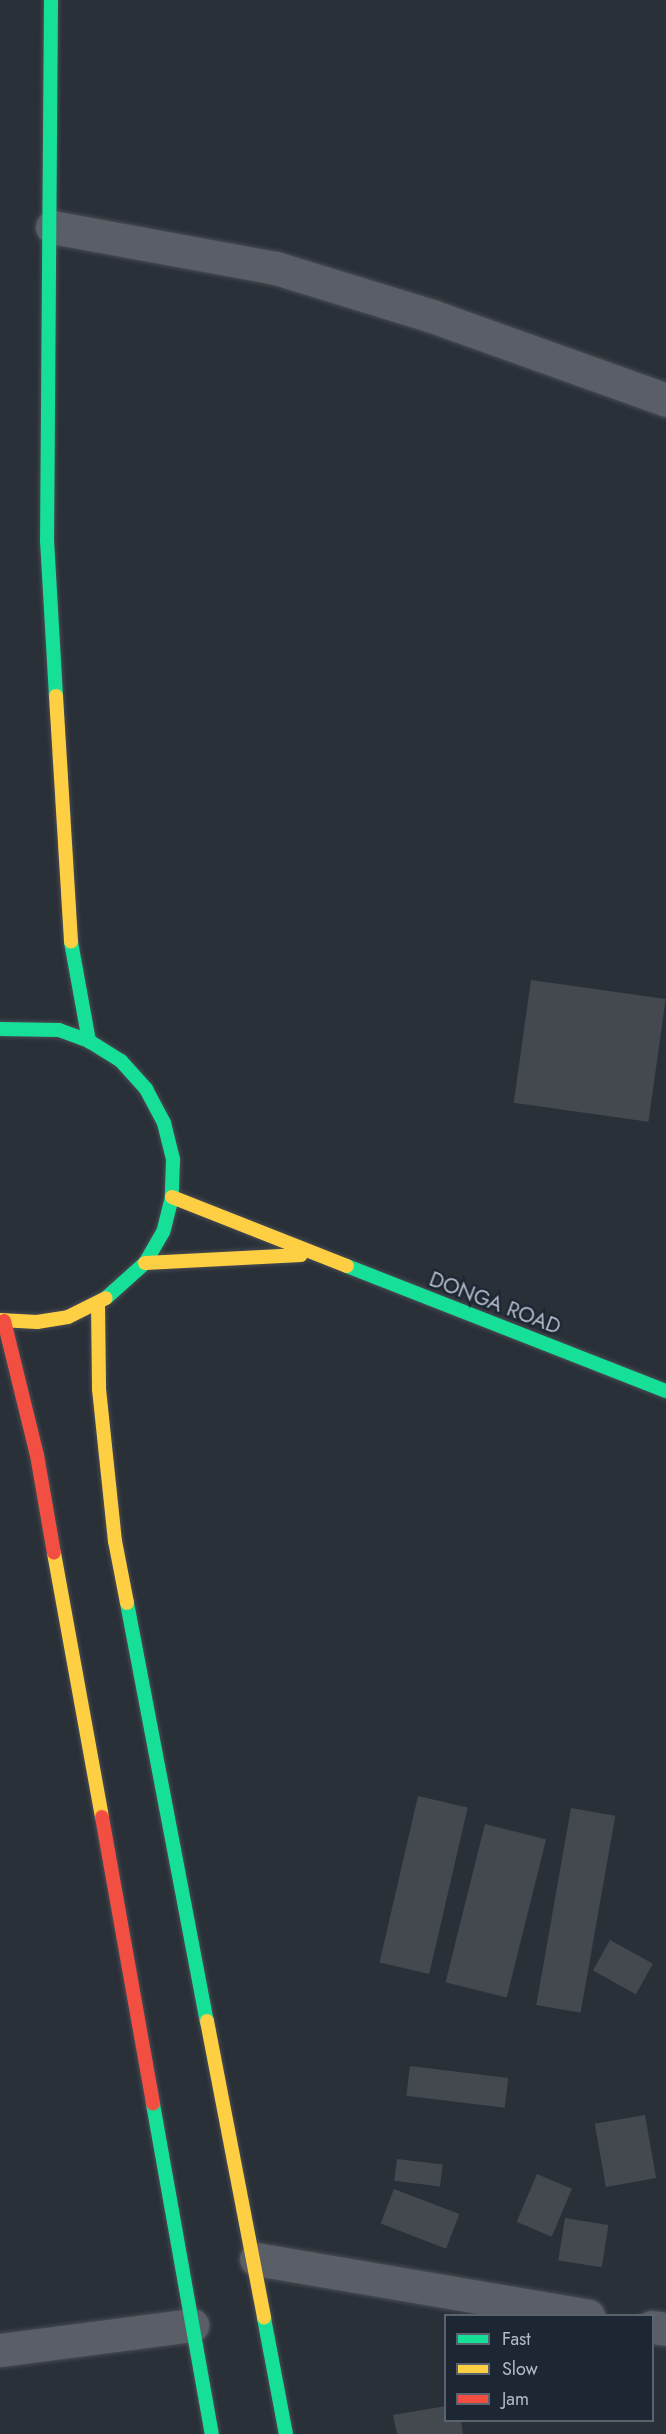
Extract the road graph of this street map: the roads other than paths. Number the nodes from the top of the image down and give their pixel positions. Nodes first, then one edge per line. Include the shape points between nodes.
1 (51, 0) edge
2 (52, 227) junction
3 (666, 400) edge
4 (0, 1029) edge
5 (89, 1041) junction
6 (172, 1197) junction
7 (309, 1254) junction
8 (145, 1263) junction
9 (98, 1304) junction
10 (2, 1321) edge
11 (666, 1391) edge
12 (256, 2259) junction
13 (576, 2314) edge
14 (192, 2325) junction
15 (0, 2350) edge
16 (212, 2434) edge
17 (286, 2434) edge

1 - 2 main road
2 - 3 street via 276,268 432,316
2 - 5 main road via 49,564 68,923
4 - 5 main road via 59,1030
5 - 6 main road via 121,1062 146,1089 166,1132 173,1160
6 - 7 main road, DONGA ROAD
6 - 8 main road via 163,1232
7 - 8 main road
7 - 11 main road, DONGA ROAD
8 - 9 main road
9 - 10 main road via 68,1317
9 - 12 main road via 99,1389 115,1542
10 - 14 main road via 37,1455
12 - 13 street
12 - 17 main road
14 - 15 street
14 - 16 main road

